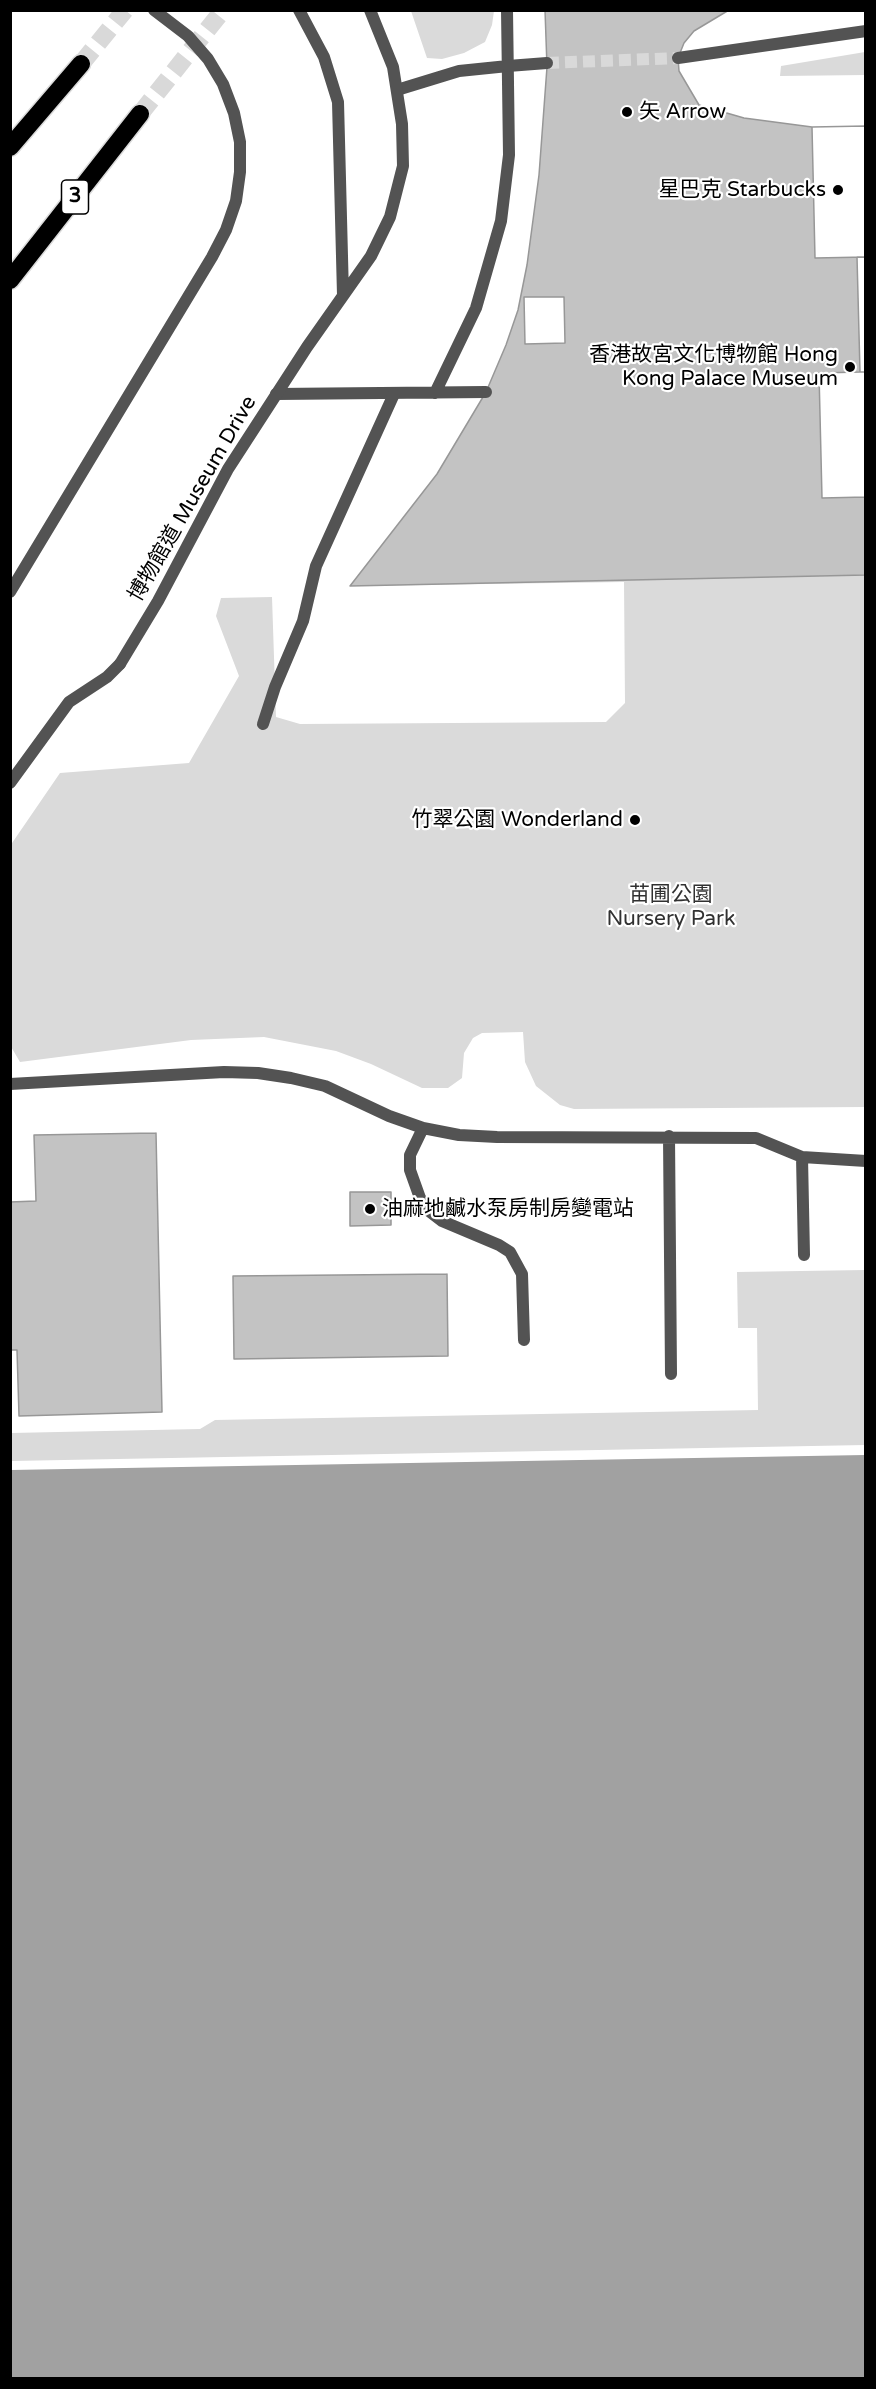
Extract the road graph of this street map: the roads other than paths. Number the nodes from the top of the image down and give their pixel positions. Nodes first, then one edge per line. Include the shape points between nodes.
1 (154, 10) edge
2 (300, 10) edge
3 (370, 10) edge
4 (507, 10) edge
5 (866, 31) edge
6 (678, 58) tunnel mouth
7 (547, 63) tunnel mouth
8 (81, 64) tunnel mouth
9 (508, 66) junction
10 (397, 90) junction
11 (140, 114) tunnel mouth
12 (10, 147) edge
13 (10, 280) edge
14 (343, 295) junction
15 (486, 392) dead end
16 (435, 393) junction
17 (276, 394) junction
18 (394, 394) junction
19 (10, 592) edge
20 (263, 724) dead end
21 (10, 783) edge
22 (10, 1084) edge
23 (423, 1128) junction
24 (669, 1136) junction
25 (802, 1157) junction
26 (866, 1161) edge
27 (804, 1256) dead end
28 (524, 1340) dead end
29 (670, 1374) dead end

1 - 19 street via 188,36 208,58 223,84 240,142 236,201 212,256
2 - 14 street via 324,57 338,102
3 - 10 street, 博物館道 Museum Drive via 389,56
4 - 9 street
5 - 6 street
7 - 9 street
8 - 12 highway
9 - 10 street via 459,71
9 - 16 street via 509,155 501,221 476,308
10 - 14 street, 博物館道 Museum Drive via 403,166 390,217 371,256
11 - 13 highway, 3
14 - 17 street, 博物館道 Museum Drive
15 - 16 street
16 - 18 street
17 - 18 street
17 - 21 street, 博物館道 Museum Drive via 228,469 120,664 69,702
18 - 20 street via 316,566 303,621
22 - 23 street via 258,1073 325,1086
23 - 24 street via 497,1137
23 - 28 street via 410,1155 410,1170 420,1198 442,1221 510,1252 522,1274
24 - 25 street via 746,1136
24 - 29 street
25 - 26 street
25 - 27 street

